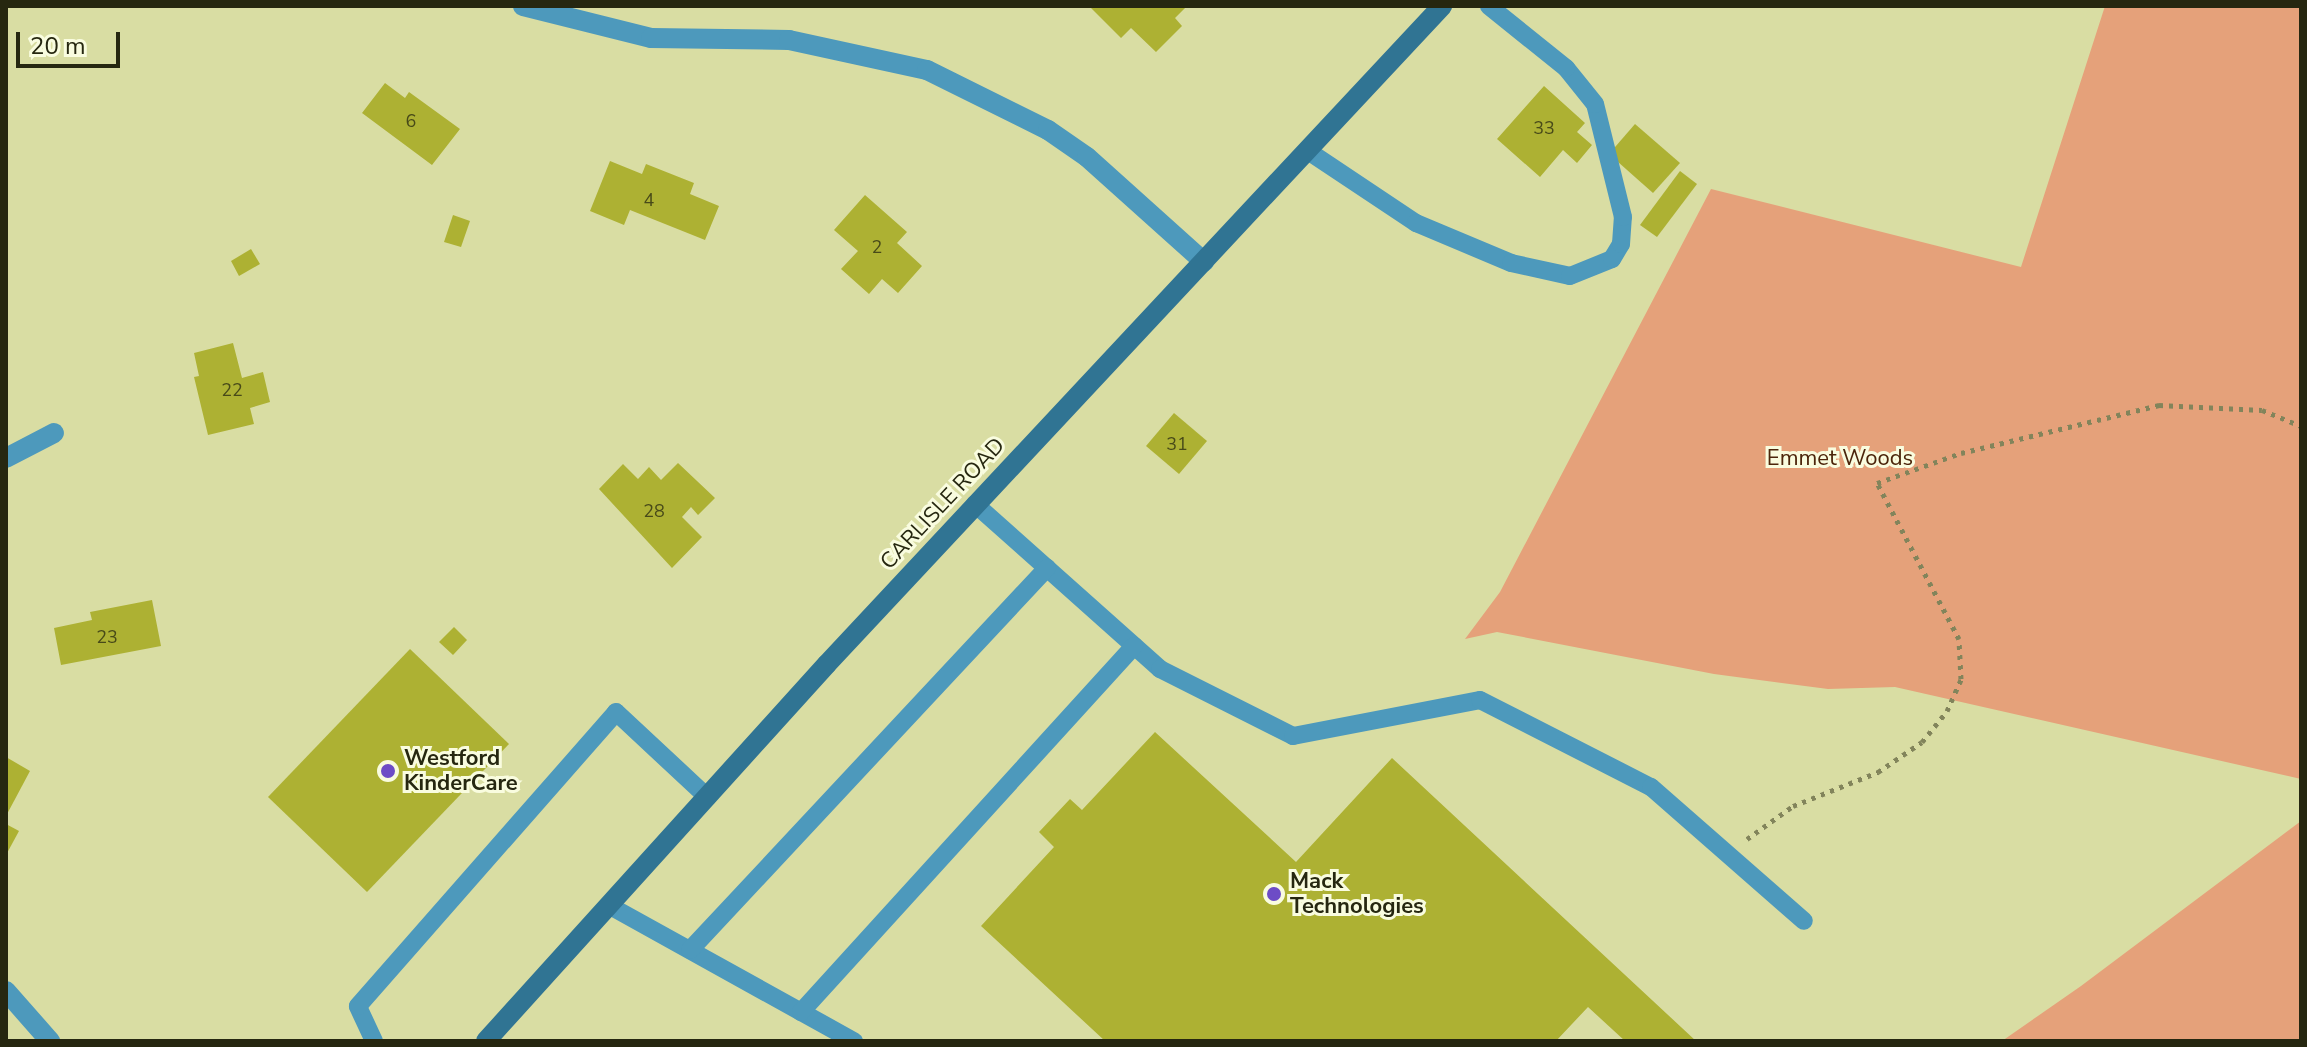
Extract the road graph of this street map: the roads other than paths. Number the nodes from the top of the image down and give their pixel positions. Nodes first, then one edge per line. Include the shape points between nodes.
1 (523, 6) edge
2 (1442, 6) edge
3 (1489, 6) edge
4 (1308, 151) junction
5 (1204, 262) junction
6 (54, 433) dead end
7 (6, 458) edge
8 (975, 504) junction
9 (1047, 568) junction
10 (1134, 646) junction
11 (707, 797) junction
12 (610, 906) junction
13 (1804, 921) dead end
14 (690, 950) junction
15 (6, 991) edge
16 (801, 1012) junction
17 (50, 1041) edge
18 (374, 1041) edge
19 (486, 1041) edge
20 (854, 1041) edge

1 - 5 street via 651,38 789,40 927,70 1048,130 1087,157
2 - 4 main road, CARLISLE ROAD
3 - 4 lane via 1566,68 1595,104 1623,217 1621,244 1612,259 1570,276 1511,263 1416,223
4 - 5 main road, CARLISLE ROAD
5 - 8 main road, CARLISLE ROAD
6 - 7 street
8 - 9 lane
8 - 11 main road, CARLISLE ROAD
9 - 10 lane
9 - 14 lane
10 - 13 lane via 1160,669 1293,736 1480,700 1651,787
10 - 16 lane
11 - 12 main road, CARLISLE ROAD
11 - 18 lane via 616,712 358,1006
12 - 14 lane
12 - 19 main road, CARLISLE ROAD
14 - 16 lane
15 - 17 street
16 - 20 lane

